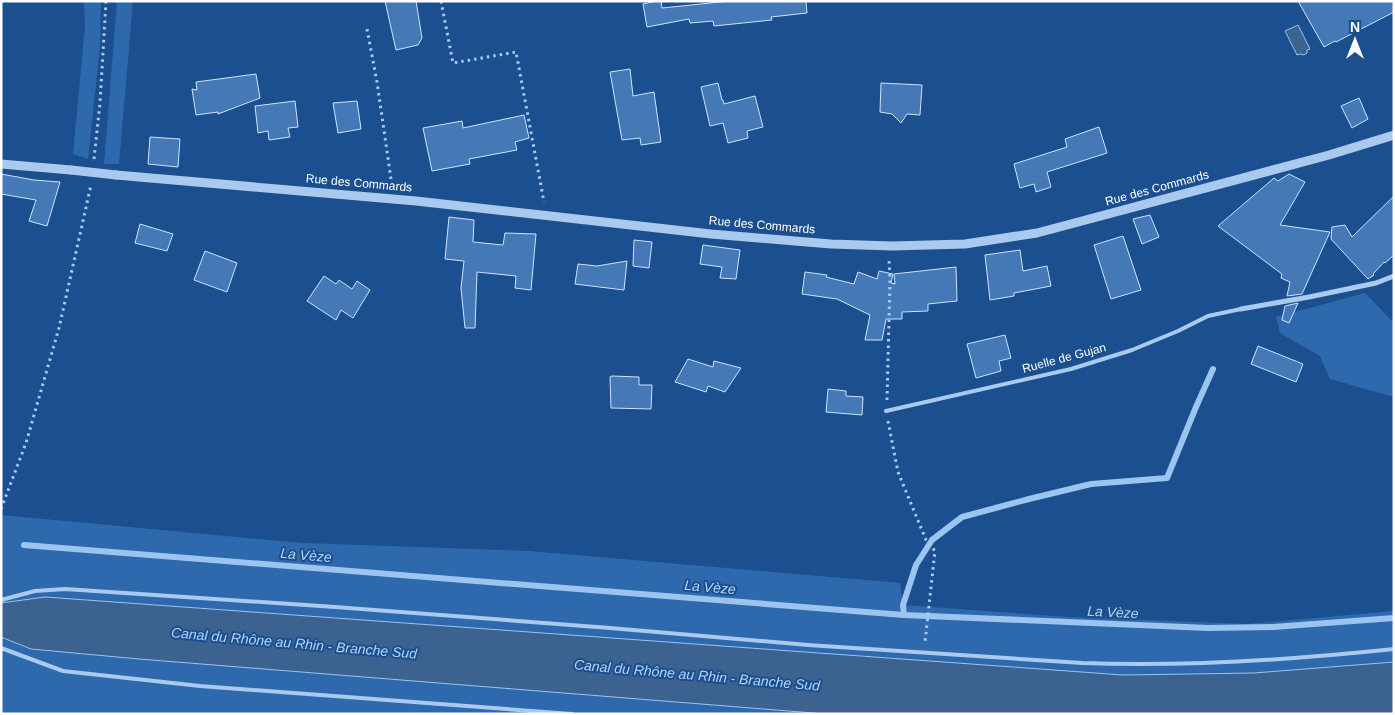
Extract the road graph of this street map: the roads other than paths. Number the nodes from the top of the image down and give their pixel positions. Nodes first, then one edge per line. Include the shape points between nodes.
1 (1394, 134) edge
2 (1, 164) edge
3 (1394, 276) edge
4 (1240, 309) joint
5 (886, 411) road end
6 (1, 600) edge
7 (1, 648) edge
8 (1394, 649) edge
9 (572, 714) edge

1 - 2 street, Rue des Commards, bridge via 1328,155 1036,232 965,244 888,246 721,235 394,198
3 - 4 street via 1376,283
4 - 5 lane, Ruelle de Gujan via 1208,316 1132,350 1071,369
6 - 8 lane via 35,591 65,589 355,608 808,645 1127,665 1268,660
7 - 9 lane via 63,670 200,686

